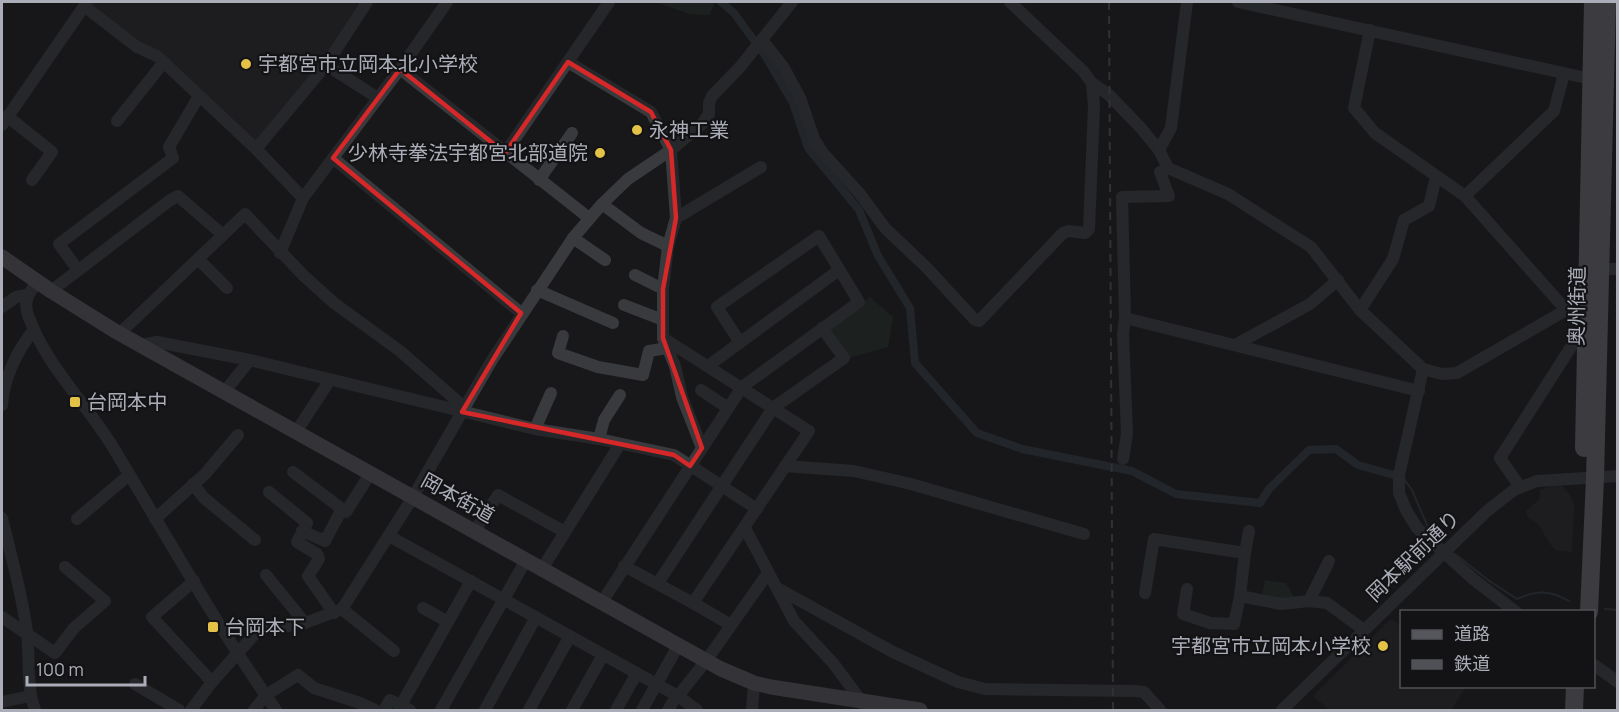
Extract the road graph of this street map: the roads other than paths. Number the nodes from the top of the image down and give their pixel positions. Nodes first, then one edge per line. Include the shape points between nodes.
1 (367, 2) edge
2 (447, 2) edge
3 (609, 2) edge
4 (792, 2) edge
5 (1010, 2) edge
6 (1187, 2) edge
7 (1238, 2) edge
8 (1593, 2) edge
9 (1607, 2) edge
10 (86, 4) edge
11 (1370, 30) junction
12 (759, 44) junction
13 (164, 62) junction
14 (568, 62) junction
15 (326, 65) junction
16 (400, 69) junction
17 (1564, 74) junction
18 (1604, 79) edge
19 (1092, 82) junction
20 (199, 96) junction
21 (378, 98) junction
22 (4, 121) edge
23 (117, 121) dead end
24 (572, 133) dead end
25 (256, 149) junction
26 (671, 150) junction
27 (1159, 150) junction
28 (505, 153) junction
29 (333, 158) junction
30 (761, 166) dead end
31 (1168, 168) junction
32 (1436, 177) junction
33 (32, 180) dead end
34 (539, 180) junction
35 (1465, 196) junction
36 (303, 198) junction
37 (602, 204) junction
38 (589, 218) junction
39 (676, 218) junction
40 (223, 235) junction
41 (573, 238) junction
42 (668, 246) junction
43 (280, 253) junction
44 (2, 257) edge
45 (198, 259) junction
46 (605, 260) dead end
47 (1609, 269) edge
48 (78, 270) junction
49 (839, 270) junction
50 (635, 275) dead end
51 (1338, 280) junction
52 (37, 282) junction
53 (227, 288) dead end
54 (663, 289) junction
55 (537, 290) junction
56 (51, 291) junction
57 (27, 295) junction
58 (624, 305) dead end
59 (2, 307) edge
60 (1360, 310) junction
61 (1566, 310) junction
62 (522, 313) junction
63 (1585, 316) junction
64 (1125, 318) junction
65 (663, 320) junction
66 (613, 323) dead end
67 (822, 328) junction
68 (34, 330) junction
69 (120, 333) junction
70 (563, 336) dead end
71 (739, 342) junction
72 (665, 343) junction
73 (142, 345) junction
74 (1235, 345) junction
75 (250, 360) junction
76 (708, 366) junction
77 (1423, 369) junction
78 (330, 380) junction
79 (742, 387) junction
80 (701, 390) dead end
81 (1419, 391) junction
82 (225, 392) junction
83 (551, 393) dead end
84 (620, 395) dead end
85 (2, 405) edge
86 (728, 408) junction
87 (773, 408) junction
88 (463, 410) junction
89 (534, 429) junction
90 (296, 432) junction
91 (238, 435) dead end
92 (599, 439) junction
93 (620, 444) junction
94 (702, 448) junction
95 (1123, 459) dead end
96 (690, 466) junction
97 (785, 466) junction
98 (293, 472) dead end
99 (129, 474) junction
100 (370, 474) junction
101 (1617, 476) edge
102 (1589, 478) junction
103 (193, 484) junction
104 (722, 486) junction
105 (1520, 488) junction
106 (269, 492) dead end
107 (413, 497) junction
108 (342, 509) junction
109 (757, 509) junction
110 (2, 518) edge
111 (77, 519) dead end
112 (155, 519) junction
113 (745, 528) junction
114 (302, 531) junction
115 (475, 531) junction
116 (1249, 531) dead end
117 (565, 532) junction
118 (1084, 534) dead end
119 (389, 536) junction
120 (255, 540) dead end
121 (1444, 552) junction
122 (1245, 553) junction
123 (526, 560) junction
124 (1329, 561) dead end
125 (624, 566) junction
126 (65, 567) dead end
127 (542, 569) junction
128 (768, 573) junction
129 (266, 575) dead end
130 (194, 581) junction
131 (471, 581) junction
132 (658, 583) junction
133 (777, 588) junction
134 (1187, 589) dead end
135 (1145, 593) dead end
136 (1240, 596) junction
137 (504, 599) junction
138 (1309, 601) junction
139 (602, 602) junction
140 (693, 603) junction
141 (423, 608) dead end
142 (1513, 610) edge
143 (1577, 610) edge
144 (1589, 610) edge
145 (338, 611) junction
146 (2, 617) edge
147 (536, 617) junction
148 (448, 622) junction
149 (305, 623) junction
150 (731, 625) junction
151 (1364, 630) junction
152 (27, 633) junction
153 (570, 636) junction
154 (678, 646) junction
155 (394, 651) dead end
156 (238, 653) junction
157 (603, 655) junction
158 (706, 661) junction
159 (1595, 666) edge
160 (637, 673) junction
161 (212, 682) junction
162 (1617, 682) edge
163 (754, 683) junction
164 (135, 684) dead end
165 (657, 685) junction
166 (1575, 688) edge
167 (1586, 688) edge
168 (266, 695) junction
169 (30, 696) junction
170 (677, 696) junction
171 (2, 702) edge
172 (196, 708) edge
173 (405, 708) edge
174 (861, 708) edge
175 (35, 711) edge
176 (180, 711) edge
177 (254, 711) edge
178 (276, 711) edge
179 (375, 711) edge
180 (384, 711) edge
181 (441, 711) edge
182 (485, 711) edge
183 (529, 711) edge
184 (572, 711) edge
185 (616, 711) edge
186 (642, 711) edge
187 (668, 711) edge
188 (697, 711) edge
189 (752, 711) edge
190 (920, 711) edge
191 (1160, 711) edge
192 (1282, 711) edge
193 (1574, 711) edge
194 (1586, 711) edge

1 - 15 street
2 - 16 street
3 - 14 street
4 - 12 street
5 - 19 street
6 - 27 street via 1171,128
7 - 11 street
8 - 18 highway, 奥州街道
9 - 18 highway, 奥州街道
10 - 13 street via 136,47
10 - 22 street
11 - 17 street
11 - 32 street via 1354,108 1375,133
12 - 19 street via 784,68 822,152 885,228 979,321 1064,233 1085,233 1089,229
12 - 26 street via 712,96 709,114 702,124
13 - 20 street
13 - 23 street
14 - 26 street via 651,112
14 - 28 street
15 - 21 street
15 - 25 street
16 - 21 street
16 - 28 street
17 - 18 street
17 - 35 street via 1554,111
18 - 47 highway, 奥州街道
18 - 63 highway, 奥州街道
19 - 27 street via 1124,110
20 - 25 street
20 - 48 street via 169,147 173,158 58,244
21 - 29 street
22 - 33 street via 52,152
24 - 34 street
25 - 36 street
26 - 37 street via 628,179
26 - 39 street
27 - 31 street
28 - 34 street
29 - 36 street
29 - 62 street
30 - 39 street
31 - 51 street via 1228,194 1287,231 1311,247
31 - 64 street via 1160,172 1169,196 1122,197
32 - 35 street
32 - 60 street via 1429,206 1404,220 1393,259
34 - 38 street
35 - 61 street
36 - 43 street
37 - 38 street
37 - 42 street via 640,233
38 - 41 street
39 - 42 street
40 - 43 street via 245,214
40 - 45 street
40 - 48 street via 178,196
41 - 46 street
41 - 55 street
42 - 54 street
43 - 88 street via 334,303 400,351
44 - 52 main road, 岡本街道
45 - 53 street
45 - 69 street
47 - 102 highway, 奥州街道
48 - 56 street
49 - 67 street via 859,302
49 - 71 street
49 - 71 street via 819,236 717,307
50 - 54 street
51 - 60 street
51 - 74 street via 1310,304
52 - 56 main road, 岡本街道
52 - 57 street
54 - 65 street
55 - 62 street
55 - 66 street
56 - 69 main road, 岡本街道
57 - 59 street
57 - 68 street via 26,308
58 - 65 street
60 - 77 street
61 - 63 street
61 - 77 street via 1457,373
62 - 88 street
63 - 102 highway, 奥州街道
63 - 105 street via 1500,458
64 - 74 street
64 - 95 street via 1127,434
65 - 72 street
67 - 79 street
67 - 87 street via 844,358
68 - 85 street via 16,356 3,388
68 - 99 street
69 - 73 main road, 岡本街道
70 - 72 street via 558,353 598,367 643,375 649,351
71 - 76 street
72 - 76 street
72 - 94 street
73 - 75 street via 157,342
73 - 82 main road, 岡本街道
74 - 81 street
75 - 78 street
75 - 82 street
76 - 79 street
77 - 81 street
78 - 88 street
78 - 90 street
79 - 86 street
79 - 87 street
80 - 86 street
81 - 121 street via 1399,474 1399,494 1417,528
82 - 90 main road, 岡本街道
83 - 89 street
84 - 92 street via 604,420
86 - 94 street
87 - 97 street via 809,431
87 - 104 street
88 - 89 street
88 - 107 street
89 - 92 street
90 - 100 main road, 岡本街道
91 - 103 street
92 - 93 street
93 - 96 street via 674,455
93 - 117 street
94 - 96 street
96 - 104 street
96 - 125 street
97 - 109 street
97 - 118 street via 854,471 912,484
98 - 108 street
99 - 111 street
99 - 112 street
100 - 107 main road, 岡本街道
100 - 108 street via 346,512
101 - 102 street, 岡本駅前通り
102 - 105 street, 岡本駅前通り via 1537,481
102 - 143 highway, 奥州街道
102 - 144 highway, 奥州街道
103 - 112 street
103 - 120 street via 204,498
104 - 109 street
104 - 132 street
105 - 121 street, 岡本駅前通り via 1487,511
106 - 114 street via 307,523
107 - 115 main road, 岡本街道
107 - 119 street
108 - 114 street via 325,541
109 - 113 street
110 - 152 street
112 - 130 street
113 - 128 street
113 - 140 street
114 - 145 street via 297,542 319,559 308,576
115 - 117 street via 498,495
115 - 123 main road, 岡本街道
116 - 122 street
117 - 127 street
119 - 131 street
119 - 145 street
121 - 142 street
121 - 151 street, 岡本駅前通り
122 - 135 street via 1154,539
122 - 136 street
123 - 127 main road, 岡本街道
123 - 137 street
124 - 138 street
125 - 132 street
125 - 139 street
126 - 152 street via 105,601 74,628 55,653
127 - 139 main road, 岡本街道
128 - 133 street
128 - 150 street
129 - 149 street
130 - 156 street
130 - 161 street via 152,617
131 - 137 street
131 - 148 street
132 - 140 street
133 - 174 street via 794,621 833,663
133 - 191 street via 893,652 958,682 985,688 1144,692
134 - 136 street via 1183,614 1210,623 1234,624
136 - 138 street via 1281,604
137 - 147 street
137 - 181 street
138 - 151 street via 1327,603
139 - 154 main road, 岡本街道
140 - 150 street
141 - 148 street
145 - 149 street
145 - 155 street
146 - 152 street
147 - 153 street
147 - 182 street
148 - 173 street
149 - 156 street via 261,627
150 - 158 street
151 - 192 street, 岡本駅前通り
152 - 169 street
153 - 157 street
153 - 183 street
154 - 158 main road, 岡本街道
154 - 165 street
156 - 161 street
156 - 168 street
157 - 160 street
157 - 184 street
158 - 163 main road, 岡本街道
158 - 170 street
159 - 162 street
160 - 165 street
160 - 185 street
161 - 172 street
163 - 174 main road, 岡本街道
163 - 189 street
164 - 176 street
165 - 170 street
165 - 186 street
166 - 193 highway
167 - 194 highway
168 - 177 street
168 - 178 street
168 - 179 street via 298,675 314,688
169 - 171 street
169 - 175 street
170 - 187 street
170 - 188 street
173 - 180 street via 390,700
174 - 190 main road, 岡本街道

